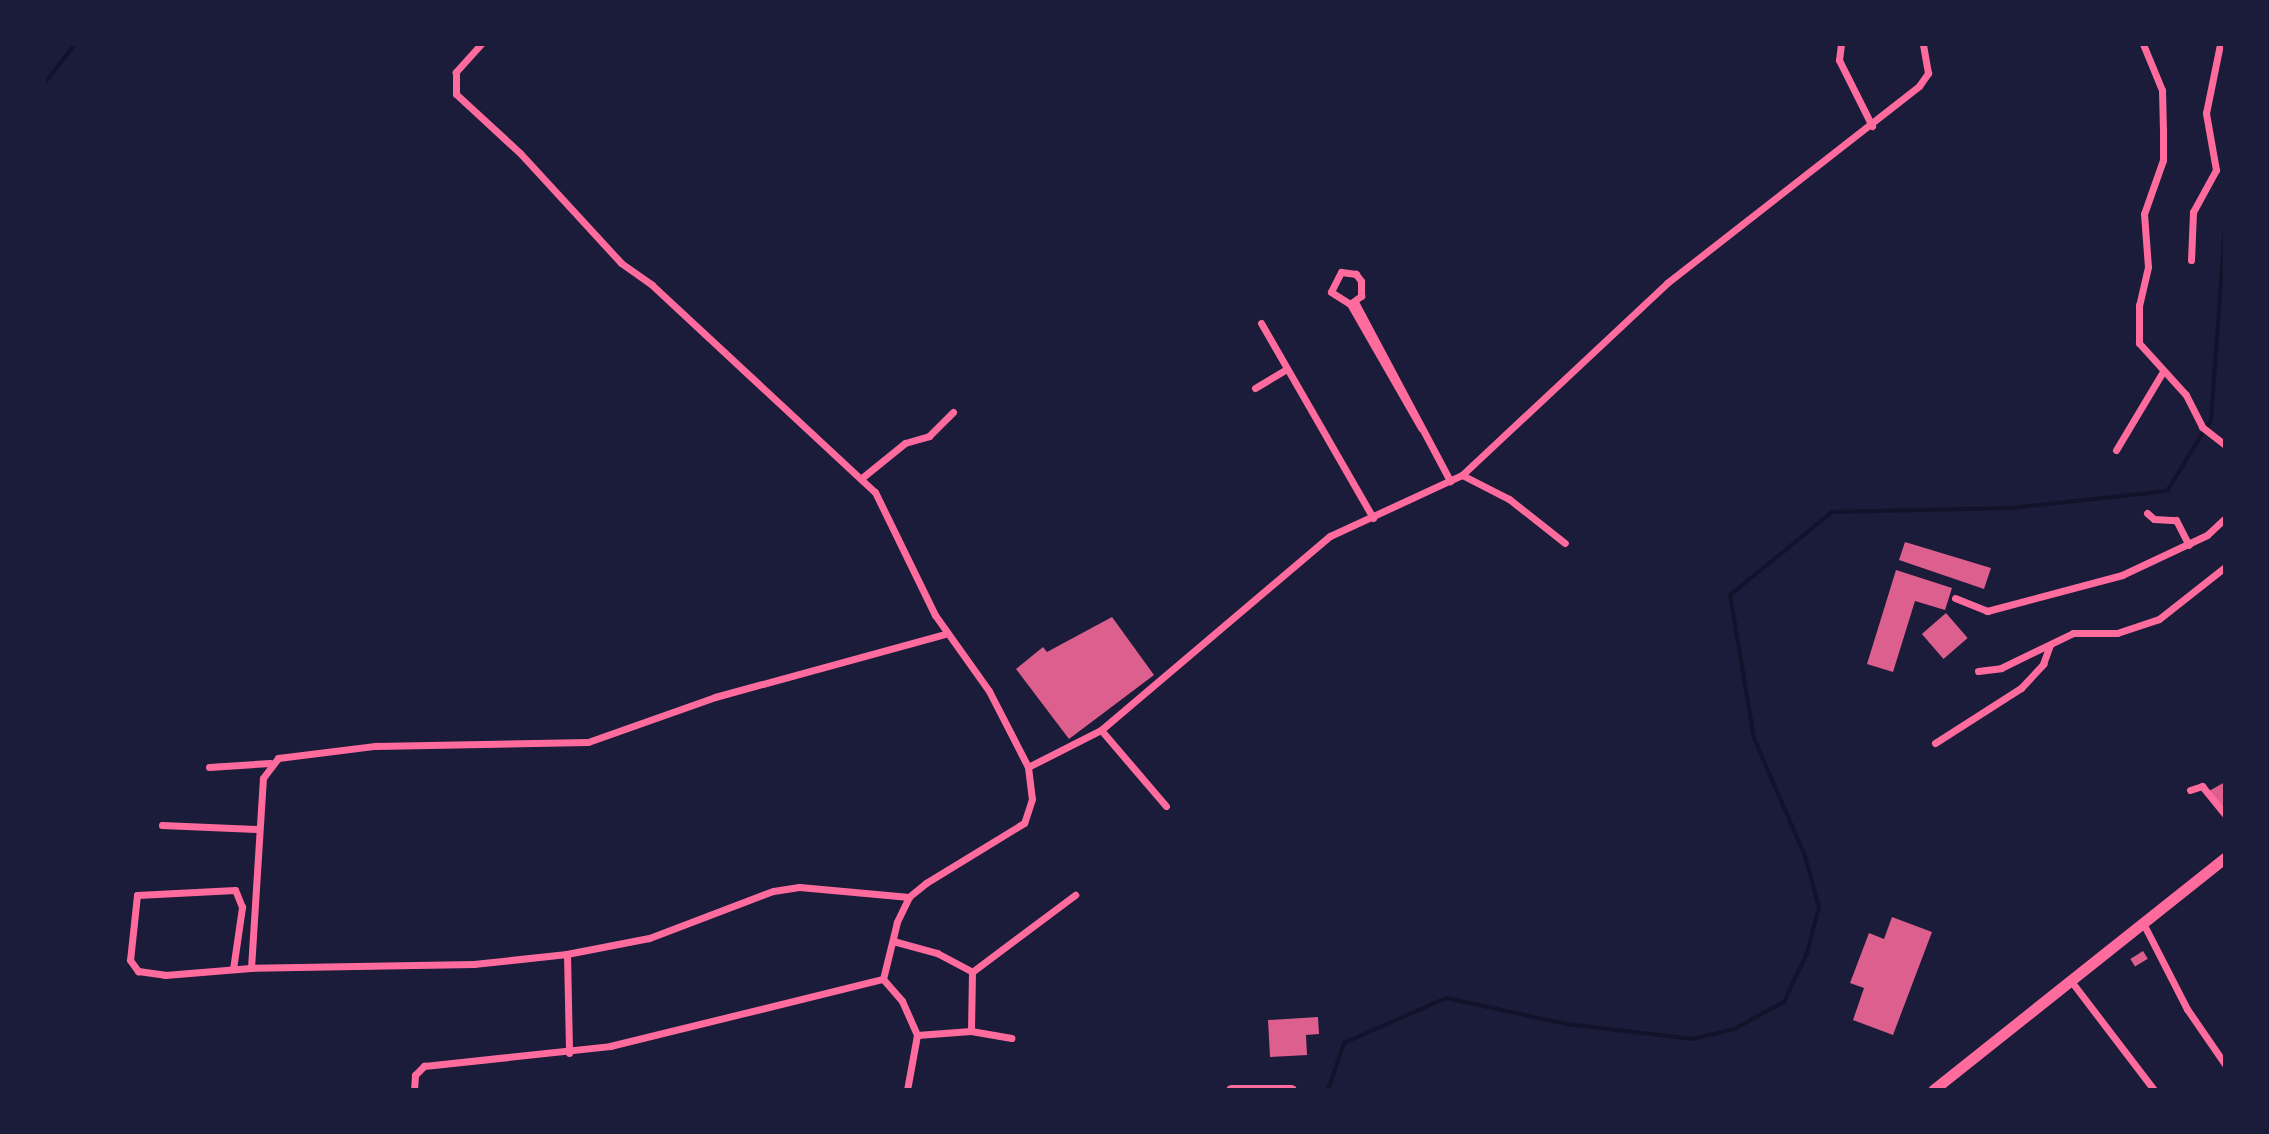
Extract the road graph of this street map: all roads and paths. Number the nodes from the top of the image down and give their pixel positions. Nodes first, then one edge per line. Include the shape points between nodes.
1 (481, 44) edge
2 (1841, 44) edge
3 (1923, 44) edge
4 (2143, 44) edge
5 (2220, 44) edge
6 (1872, 126) junction
7 (2191, 260) dead end
8 (1352, 303) junction
9 (1261, 323) dead end
10 (1287, 369) junction
11 (2162, 373) junction
12 (1255, 388) dead end
13 (953, 412) dead end
14 (2225, 445) edge
15 (2116, 450) dead end
16 (1462, 475) junction
17 (863, 477) junction
18 (1450, 481) junction
19 (2147, 513) dead end
20 (1373, 518) junction
21 (2225, 518) edge
22 (1565, 543) dead end
23 (2189, 545) junction
24 (2225, 567) edge
25 (1955, 598) dead end
26 (945, 634) junction
27 (2052, 639) junction
28 (1978, 671) dead end
29 (1101, 730) junction
30 (1935, 743) dead end
31 (270, 763) junction
32 (209, 767) dead end
33 (1028, 767) junction
34 (2190, 790) dead end
35 (1166, 806) dead end
36 (2225, 814) edge
37 (162, 825) dead end
38 (259, 829) junction
39 (2225, 858) edge
40 (1075, 895) dead end
41 (909, 897) junction
42 (2143, 923) junction
43 (893, 941) junction
44 (567, 954) junction
45 (251, 968) junction
46 (233, 969) junction
47 (972, 972) junction
48 (883, 979) junction
49 (2071, 981) junction
50 (971, 1031) junction
51 (917, 1035) junction
52 (1011, 1038) dead end
53 (569, 1053) junction
54 (2225, 1064) edge
55 (414, 1090) edge
56 (907, 1090) edge
57 (1231, 1090) edge
58 (1291, 1090) edge
59 (1933, 1090) edge
60 (2154, 1090) edge

1 - 17 street via 454,75 460,99 520,153 621,263
2 - 6 street via 1839,60
3 - 6 street via 1928,65 1924,80
4 - 11 street via 2155,63 2164,99 2163,147 2145,205 2148,267 2138,335
5 - 7 street via 2206,113 2216,170 2193,212
6 - 16 street via 1667,283
8 - 8 street via 1331,292 1341,272 1361,281 1361,296
8 - 18 street
9 - 10 street
10 - 12 street
10 - 20 street
11 - 14 street via 2186,395 2202,427
11 - 15 street
13 - 17 street via 929,436 905,443
16 - 18 street
16 - 22 street via 1509,499
17 - 26 street via 883,504
18 - 20 street
19 - 23 street via 2154,519 2176,520
20 - 29 street via 1323,542
21 - 23 street
23 - 25 street via 2122,575 1987,611
24 - 27 street via 2159,619 2117,633
26 - 31 street via 715,697 599,740 375,746 288,756
26 - 33 street via 989,691
27 - 28 street via 2043,649 2001,668
27 - 30 street via 2043,664 2021,688
29 - 33 street
29 - 35 street
31 - 32 street
31 - 38 street via 263,778
33 - 41 street via 1032,799 1024,823
34 - 36 street via 2202,786
37 - 38 street
38 - 45 street
39 - 42 highway
40 - 47 street
41 - 43 street
41 - 44 street via 820,886 787,888 649,938
42 - 49 highway
42 - 54 street via 2187,1009
43 - 47 street via 937,953
43 - 48 street
44 - 45 street via 474,964
44 - 53 street
45 - 46 street
46 - 46 street via 165,975 136,970 130,960 137,895 235,890 242,907
47 - 50 street
48 - 51 street via 902,1001
48 - 53 street
49 - 59 highway
49 - 60 street
50 - 51 street
50 - 52 street
51 - 56 street
53 - 55 street via 424,1066 415,1075
57 - 58 highway

